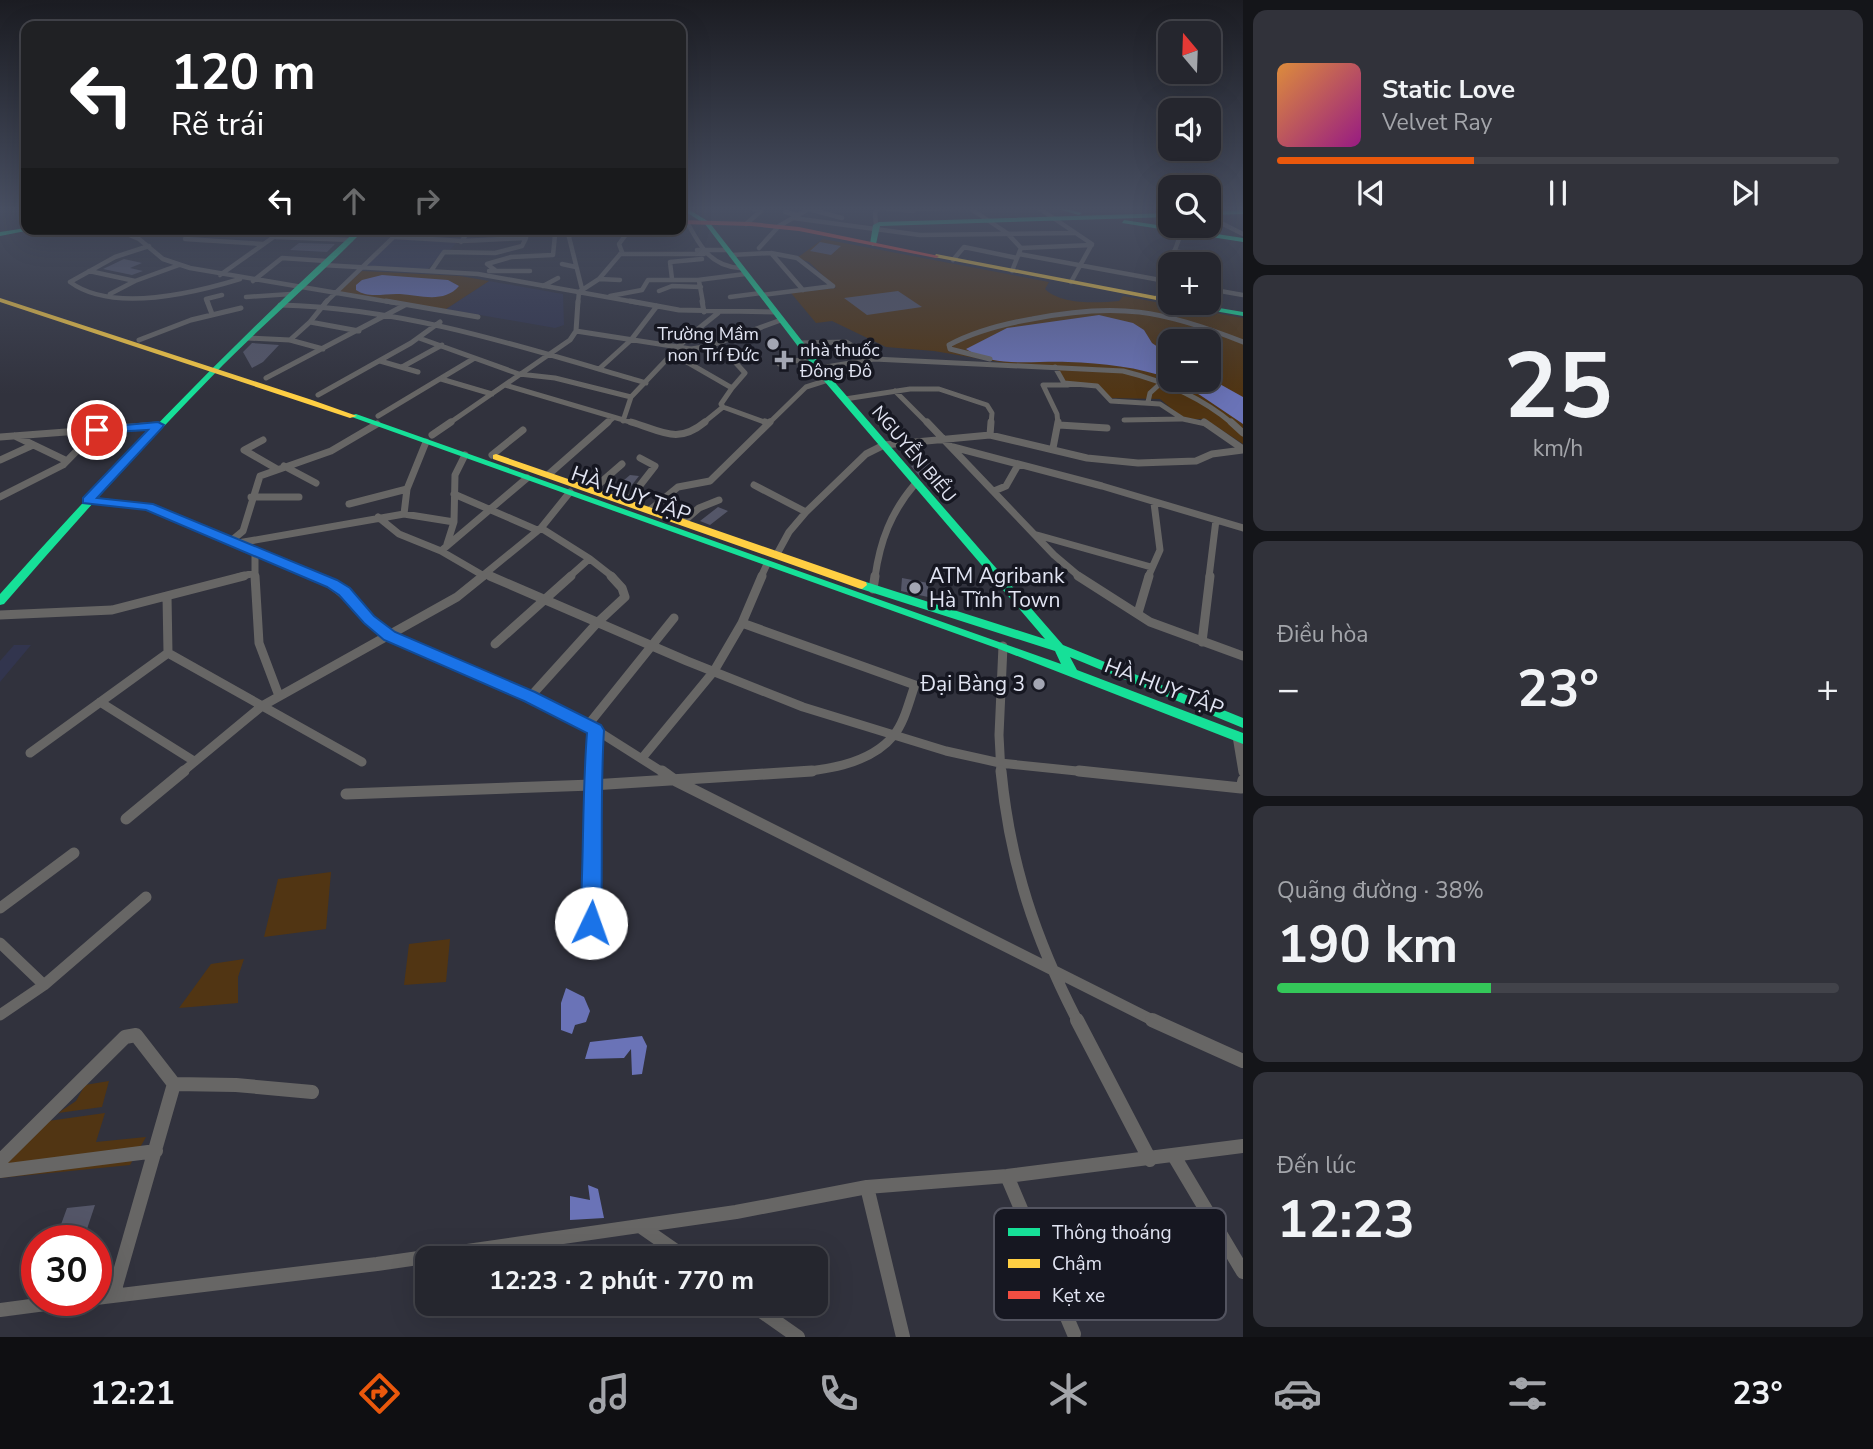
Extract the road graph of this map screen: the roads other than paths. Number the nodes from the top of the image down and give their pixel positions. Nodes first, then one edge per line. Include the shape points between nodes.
1 (90, 269) edge
2 (167, 269) edge
3 (197, 269) edge
4 (228, 269) edge
5 (268, 269) edge
6 (318, 269) edge
7 (362, 269) edge
8 (404, 269) edge
9 (577, 269) edge
10 (607, 269) edge
11 (671, 269) edge
12 (736, 269) edge
13 (785, 269) edge
14 (814, 269) edge
15 (1003, 269) edge
16 (1079, 269) edge
17 (1100, 269) edge
18 (495, 270) joint
19 (87, 271) junction
20 (431, 271) joint
21 (530, 271) joint
22 (743, 271) junction
23 (1012, 271) joint
24 (478, 274) junction
25 (220, 275) junction
26 (558, 278) dead end
27 (241, 279) junction
28 (599, 279) junction
29 (672, 279) junction
30 (518, 280) junction
31 (620, 280) dead end
32 (698, 280) junction
33 (1158, 280) edge
34 (135, 281) junction
35 (253, 281) junction
36 (1071, 282) junction
37 (543, 286) junction
38 (701, 287) junction
39 (581, 290) junction
40 (803, 290) junction
41 (294, 291) junction
42 (659, 291) dead end
43 (1221, 291) edge
44 (0, 293) edge
45 (337, 294) junction
46 (762, 294) junction
47 (109, 295) junction
48 (222, 295) dead end
49 (1158, 295) edge
50 (1243, 295) edge
51 (246, 297) dead end
52 (608, 297) junction
53 (730, 297) dead end
54 (1157, 298) joint
55 (0, 300) edge
56 (280, 305) junction
57 (405, 305) junction
58 (322, 306) junction
59 (657, 306) junction
60 (241, 308) dead end
61 (1221, 310) edge
62 (704, 312) junction
63 (453, 313) junction
64 (718, 313) junction
65 (212, 314) junction
66 (1243, 314) edge
67 (778, 316) junction
68 (386, 317) junction
69 (478, 317) dead end
70 (310, 322) junction
71 (438, 324) junction
72 (359, 331) junction
73 (576, 331) junction
74 (248, 338) junction
75 (419, 338) junction
76 (139, 340) junction
77 (290, 340) junction
78 (631, 340) junction
79 (1243, 342) edge
80 (799, 344) junction
81 (442, 345) junction
82 (710, 346) junction
83 (679, 348) junction
84 (323, 349) junction
85 (552, 354) junction
86 (673, 354) junction
87 (473, 359) junction
88 (874, 359) junction
89 (380, 361) junction
90 (815, 363) junction
91 (779, 364) dead end
92 (1007, 364) junction
93 (218, 366) junction
94 (402, 367) junction
95 (1055, 367) junction
96 (599, 369) junction
97 (418, 372) dead end
98 (523, 373) junction
99 (266, 378) junction
100 (441, 379) junction
101 (828, 380) junction
102 (1158, 381) edge
103 (646, 383) junction
104 (505, 385) junction
105 (1068, 385) junction
106 (1158, 386) edge
107 (732, 388) junction
108 (895, 391) junction
109 (1182, 392) edge
110 (492, 394) junction
111 (318, 395) junction
112 (631, 397) junction
113 (845, 399) junction
114 (1148, 402) junction
115 (723, 407) junction
116 (614, 418) junction
117 (1184, 419) junction
118 (377, 420) junction
119 (623, 421) junction
120 (1124, 421) dead end
121 (767, 424) junction
122 (158, 425) junction
123 (1059, 425) junction
124 (1107, 428) dead end
125 (97, 430) junction
126 (523, 430) dead end
127 (1243, 433) edge
128 (990, 435) junction
129 (13, 436) junction
130 (0, 437) edge
131 (943, 438) junction
132 (429, 439) junction
133 (263, 440) dead end
134 (927, 440) junction
135 (33, 445) junction
136 (884, 445) junction
137 (952, 447) junction
138 (1053, 448) junction
139 (1243, 449) edge
140 (492, 455) junction
141 (466, 456) junction
142 (312, 457) junction
143 (640, 458) dead end
144 (0, 460) edge
145 (67, 460) junction
146 (622, 464) dead end
147 (1018, 465) junction
148 (316, 466) dead end
149 (281, 467) junction
150 (550, 474) junction
151 (527, 478) junction
152 (316, 483) dead end
153 (915, 484) junction
154 (754, 485) dead end
155 (407, 489) junction
156 (592, 489) junction
157 (995, 491) junction
158 (570, 492) junction
159 (454, 494) junction
160 (0, 497) edge
161 (251, 497) junction
162 (299, 497) dead end
163 (88, 500) junction
164 (719, 500) dead end
165 (627, 502) junction
166 (1154, 503) junction
167 (349, 504) dead end
168 (490, 510) junction
169 (650, 510) junction
170 (806, 512) junction
171 (404, 514) junction
172 (378, 517) junction
173 (1216, 520) junction
174 (454, 522) junction
175 (683, 522) junction
176 (1243, 528) edge
177 (539, 529) junction
178 (1035, 534) junction
179 (234, 542) junction
180 (444, 548) junction
181 (255, 553) junction
182 (777, 554) junction
183 (588, 560) junction
184 (767, 565) junction
185 (1151, 567) junction
186 (255, 573) junction
187 (485, 575) junction
188 (873, 589) junction
189 (167, 596) junction
190 (544, 600) junction
191 (0, 601) edge
192 (1138, 613) junction
193 (0, 615) edge
194 (674, 618) dead end
195 (597, 623) junction
196 (742, 623) junction
197 (389, 636) junction
198 (1202, 642) junction
199 (495, 644) dead end
200 (651, 645) junction
201 (1003, 646) junction
202 (1059, 648) junction
203 (168, 653) junction
204 (1243, 656) edge
205 (714, 671) junction
206 (1072, 671) junction
207 (279, 696) junction
208 (530, 697) junction
209 (100, 702) junction
210 (262, 706) junction
211 (1243, 723) edge
212 (592, 727) junction
213 (894, 735) junction
214 (1240, 737) edge
215 (30, 753) dead end
216 (643, 757) junction
217 (194, 761) junction
218 (362, 762) dead end
219 (1000, 763) junction
220 (1243, 772) edge
221 (1243, 780) edge
222 (676, 781) junction
223 (592, 785) junction
224 (345, 794) dead end
225 (125, 819) dead end
226 (74, 853) dead end
227 (146, 897) dead end
228 (0, 908) edge
229 (591, 923) dead end
230 (0, 943) edge
231 (1052, 972) junction
232 (44, 985) junction
233 (0, 1015) edge
234 (1243, 1061) edge
235 (174, 1084) junction
236 (312, 1092) dead end
237 (1243, 1146) edge
238 (156, 1150) junction
239 (1174, 1156) junction
240 (1150, 1160) junction
241 (0, 1161) edge
242 (0, 1171) edge
243 (1007, 1176) junction
244 (867, 1187) junction
245 (1021, 1208) edge
246 (1205, 1208) edge
247 (640, 1226) junction
248 (1226, 1243) edge
249 (669, 1246) edge
250 (1243, 1272) edge
251 (113, 1296) joint
252 (21, 1307) edge
253 (0, 1310) edge
254 (768, 1316) edge
255 (1068, 1320) edge
256 (1074, 1334) dead end
257 (798, 1337) edge
258 (903, 1337) edge

1 - 19 street
2 - 34 street
3 - 25 street
4 - 25 street
5 - 35 street
6 - 41 street
7 - 45 street
8 - 20 street
9 - 39 street
10 - 28 street
11 - 29 street
12 - 22 street
13 - 40 street
14 - 40 street via 833,286
15 - 23 street
16 - 36 street
17 - 33 street
18 - 21 street
18 - 24 street
19 - 34 street
19 - 47 street via 70,282 85,292
20 - 24 street
21 - 30 street
22 - 32 street
22 - 46 street, NGUYỄN BIỂU
23 - 36 street
24 - 30 street
25 - 27 street
26 - 37 street
27 - 35 street
27 - 47 street via 180,295
28 - 31 street
28 - 39 street
29 - 32 street
29 - 52 street via 648,280 642,290
30 - 37 street
32 - 38 street
34 - 47 street
35 - 41 street
36 - 54 street
37 - 39 street
38 - 42 street via 669,286
38 - 62 street
39 - 52 street
39 - 73 street
40 - 46 street
41 - 45 street
41 - 51 street
41 - 56 street
43 - 50 street
44 - 76 street, HÀ HUY TẬP
45 - 57 street
45 - 58 street
46 - 53 street
46 - 67 street, NGUYỄN BIỂU
48 - 65 street via 206,299
49 - 54 street
52 - 59 street
55 - 93 street, HÀ HUY TẬP via 112,340
56 - 58 street
56 - 74 street
57 - 63 street
57 - 68 street
58 - 68 street
58 - 70 street
59 - 62 street
59 - 78 street
60 - 65 street
61 - 66 street
62 - 64 street
63 - 69 street
63 - 71 street
64 - 67 street
64 - 83 street
65 - 76 street
67 - 80 street, NGUYỄN BIỂU
67 - 82 street
68 - 71 street
68 - 72 street
70 - 72 street
70 - 77 street
71 - 75 street
71 - 85 street
72 - 84 street
73 - 78 street
73 - 85 street
74 - 77 street
74 - 93 street
75 - 81 street
75 - 89 street
76 - 93 street, HÀ HUY TẬP
77 - 84 street
78 - 83 street
78 - 96 street
79 - 92 street via 1156,310 1101,307 990,328 949,345 955,351
80 - 88 street via 846,342
80 - 90 street, NGUYỄN BIỂU
81 - 87 street
81 - 94 street
82 - 83 street
82 - 107 street via 745,373
83 - 86 street
84 - 99 street
85 - 96 street
85 - 98 street
86 - 103 street
86 - 107 street
87 - 98 street
87 - 100 street
88 - 90 street
88 - 92 street
89 - 94 street
89 - 111 street
90 - 91 street
90 - 101 street, NGUYỄN BIỂU
92 - 95 street
93 - 99 street, HÀ HUY TẬP
93 - 118 street, HÀ HUY TẬP
93 - 122 street
94 - 97 street
95 - 102 street via 1123,371
95 - 105 street
96 - 103 street
98 - 104 street
98 - 112 street
99 - 111 street, HÀ HUY TẬP
100 - 110 street
100 - 118 street
101 - 113 street, NGUYỄN BIỂU
101 - 121 street via 811,383
103 - 112 street
104 - 110 street
104 - 116 street
105 - 114 street via 1097,386 1111,401
105 - 123 street via 1043,386 1055,405
106 - 114 street
107 - 115 street
108 - 113 street
108 - 128 street via 939,389 979,400 992,414
108 - 131 street
109 - 127 street via 1205,403
110 - 132 street
111 - 118 street, HÀ HUY TẬP
112 - 119 street
113 - 136 street, NGUYỄN BIỂU
114 - 117 street
115 - 119 street via 686,436
115 - 121 street
116 - 119 street
116 - 150 street
117 - 120 street
117 - 139 street via 1202,421
118 - 132 street, HÀ HUY TẬP
118 - 142 street via 346,443
121 - 169 street via 710,481 678,487
122 - 125 street
122 - 163 street
123 - 124 street
123 - 138 street
125 - 129 street
125 - 145 street
126 - 140 street
128 - 131 street
128 - 138 street
129 - 130 street
129 - 135 street
131 - 134 street
131 - 137 street
132 - 140 street, HÀ HUY TẬP
132 - 141 street, HÀ HUY TẬP
132 - 155 street
133 - 149 street via 244,450
134 - 136 street
134 - 137 street
135 - 144 street
135 - 145 street
136 - 153 street, NGUYỄN BIỂU
136 - 170 street via 866,454
137 - 147 street
137 - 157 street
138 - 139 street via 1087,458 1138,463 1196,461
140 - 150 street, HÀ HUY TẬP
141 - 151 street, HÀ HUY TẬP
141 - 159 street via 455,475
142 - 148 street
142 - 149 street
143 - 165 street via 655,466
145 - 160 street
146 - 156 street
147 - 157 street via 1006,486
147 - 166 street
149 - 152 street
149 - 161 street via 260,477
150 - 156 street, HÀ HUY TẬP
151 - 158 street, HÀ HUY TẬP
151 - 168 street
153 - 188 street via 900,501 879,542
153 - 202 street, NGUYỄN BIỂU
154 - 170 street
155 - 167 street
155 - 171 street
156 - 165 street, HÀ HUY TẬP
157 - 178 street
158 - 177 street
158 - 184 street, HÀ HUY TẬP
159 - 168 street
159 - 174 street
161 - 162 street
161 - 179 street via 243,531
163 - 179 street via 149,507
163 - 191 street
164 - 175 street via 704,503
165 - 169 street, HÀ HUY TẬP
166 - 173 street
166 - 185 street via 1160,550
168 - 177 street
168 - 180 street
169 - 175 street, HÀ HUY TẬP
170 - 182 street
171 - 172 street
171 - 174 street
172 - 179 street
172 - 180 street via 399,534
173 - 176 street
173 - 198 street
174 - 180 street
175 - 182 street, HÀ HUY TẬP
177 - 183 street
177 - 187 street
178 - 185 street
178 - 192 street via 1078,576
179 - 181 street
180 - 187 street
181 - 186 street
181 - 197 street via 332,583
182 - 188 street, HÀ HUY TẬP
183 - 190 street
183 - 195 street via 610,573 625,590 625,597
184 - 196 street
184 - 201 street, HÀ HUY TẬP
185 - 192 street
186 - 189 street
186 - 207 street via 257,643 264,669
187 - 190 street
187 - 197 street via 457,597
188 - 202 street, HÀ HUY TẬP
189 - 193 street via 112,610
189 - 203 street
190 - 195 street
190 - 199 street
192 - 198 street
194 - 200 street
195 - 200 street
195 - 208 street
196 - 205 street
196 - 213 street via 915,685
197 - 207 street
197 - 208 street
198 - 204 street
200 - 205 street
200 - 212 street
201 - 206 street, HÀ HUY TẬP
201 - 219 street
202 - 206 street, NGUYỄN BIỂU
202 - 211 street, HÀ HUY TẬP
203 - 209 street
203 - 210 street
205 - 213 street via 803,707
205 - 216 street
206 - 214 street, HÀ HUY TẬP
207 - 210 street
208 - 212 street
209 - 215 street
209 - 217 street
210 - 217 street
210 - 218 street
212 - 216 street
212 - 223 street
213 - 219 street
213 - 222 street via 839,767
214 - 220 street
216 - 222 street
217 - 225 street
219 - 221 street via 1241,788
219 - 231 street via 1026,907
222 - 223 street
222 - 231 street
223 - 224 street
223 - 229 street
226 - 228 street
227 - 232 street
230 - 232 street
231 - 234 street
231 - 240 street
232 - 233 street
235 - 236 street
235 - 238 street
235 - 241 street via 136,1035 125,1037
237 - 239 street
238 - 242 street
238 - 251 street
239 - 240 street
239 - 246 street
240 - 243 street
243 - 244 street
243 - 245 street
244 - 247 street
244 - 258 street
247 - 249 street
247 - 251 street
248 - 250 street
252 - 253 street
254 - 257 street
255 - 256 street

